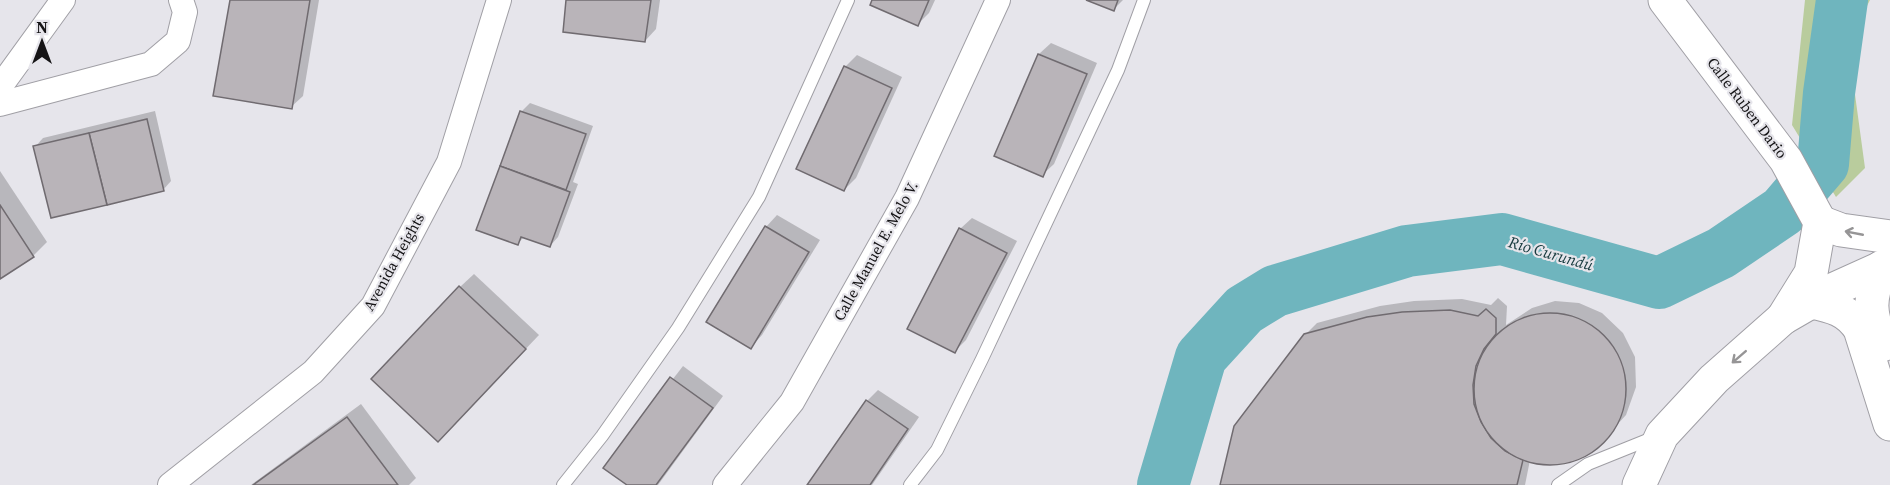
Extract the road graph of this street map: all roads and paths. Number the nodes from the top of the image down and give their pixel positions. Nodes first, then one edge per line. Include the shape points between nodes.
1 (63, 0) edge
2 (181, 0) edge
3 (499, 0) edge
4 (848, 0) edge
5 (998, 0) edge
6 (1144, 0) edge
7 (1665, 0) edge
8 (0, 87) edge
9 (0, 104) edge
10 (1817, 217) junction
11 (1887, 256) edge
12 (1811, 302) junction
13 (1783, 318) junction
14 (1890, 361) edge
15 (1890, 424) edge
16 (1662, 435) junction
17 (170, 485) edge
18 (563, 485) edge
19 (725, 485) edge
20 (910, 485) edge
21 (1558, 485) edge
22 (1639, 485) edge

1 - 8 street
2 - 9 street via 184,12 178,41 151,64
3 - 17 street, Avenida Heights via 449,162 373,306 313,372
4 - 18 lane via 759,197 678,328
5 - 19 street, Calle Manuel E. Melo V. via 907,198 804,382
6 - 20 lane via 1118,70 982,359 937,450
7 - 10 street, Calle Ruben Dario via 1786,160
11 -> 10 street
10 - 13 street via 1811,273
11 - 12 street
11 - 14 street via 1872,290 1870,314
12 - 13 street
12 - 15 street via 1834,306 1860,329
13 -> 16 street via 1713,379
16 - 21 lane via 1588,464
16 - 22 street

